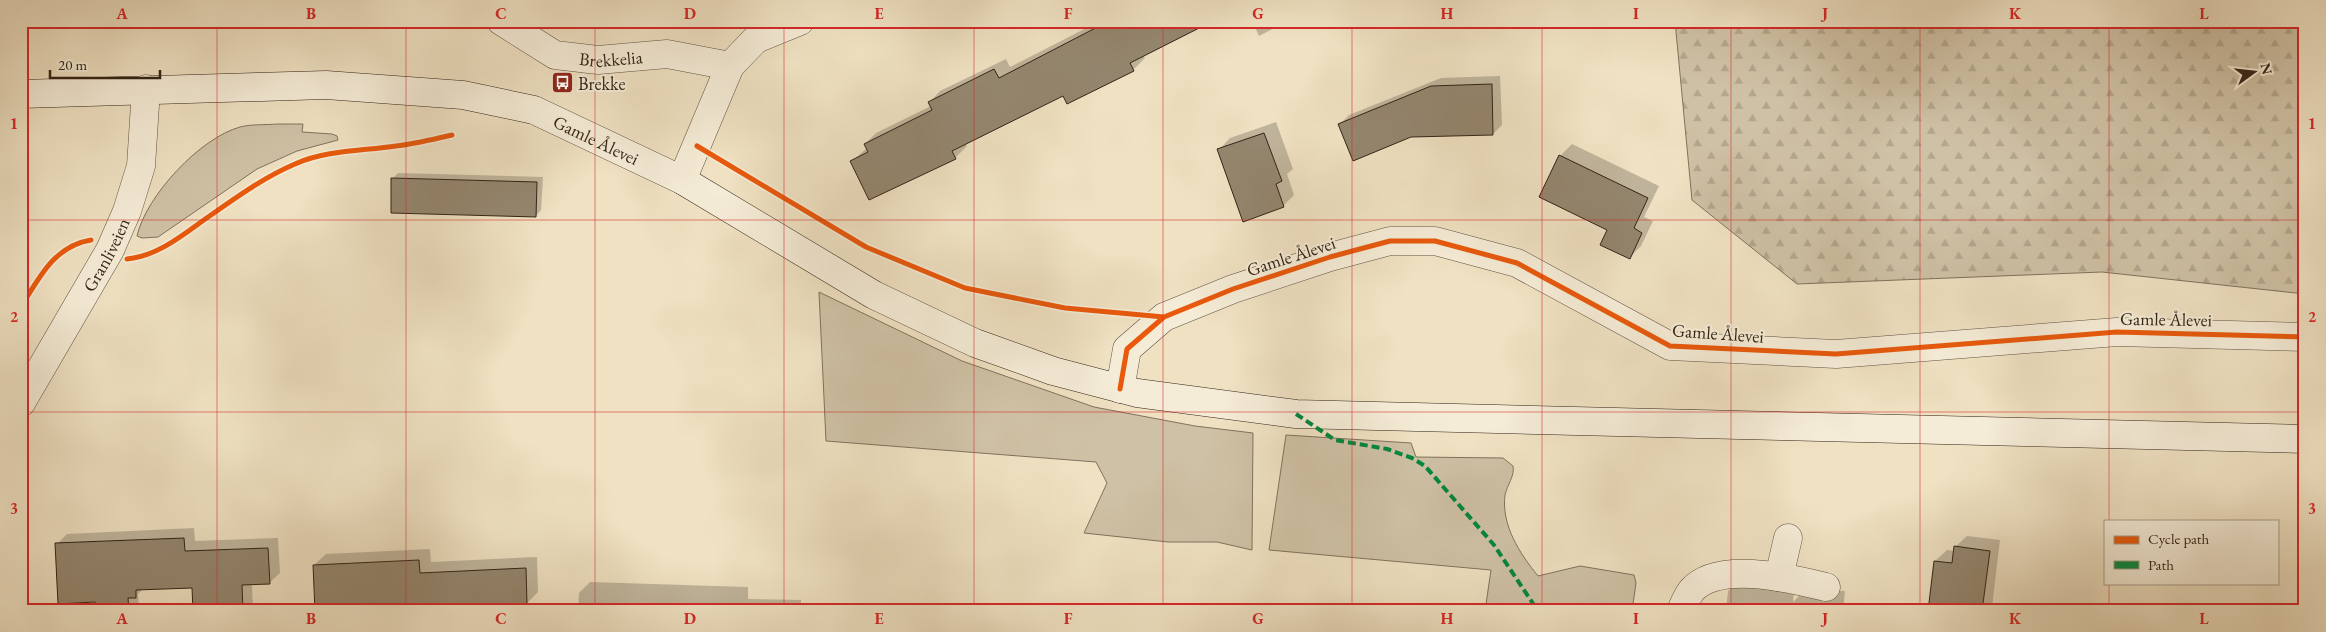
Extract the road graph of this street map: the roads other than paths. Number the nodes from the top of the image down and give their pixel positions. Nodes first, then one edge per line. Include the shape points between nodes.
1 (501, 21) edge
2 (800, 21) edge
3 (730, 66) junction
4 (146, 90) junction
5 (21, 94) edge
6 (682, 180) junction
7 (2305, 337) edge
8 (1120, 389) junction
9 (21, 403) edge
10 (2305, 439) edge
11 (1788, 538) dead end
12 (1779, 577) junction
13 (1826, 586) dead end
14 (1681, 611) edge

1 - 3 main road, Brekkelia via 555,55 598,60 667,54
2 - 3 main road via 756,39
3 - 6 main road
4 - 5 main road, Gamle Ålevei
4 - 6 main road, Gamle Ålevei via 326,85 463,95 534,110
4 - 9 main road, Granliveien via 141,166 127,211 110,250
6 - 8 main road, Gamle Ålevei via 874,295 941,327 1053,371
7 - 8 main road, Gamle Ålevei via 2117,332 1836,354 1670,346 1518,263 1435,241 1390,242 1330,257 1233,289 1164,317 1127,349
8 - 10 main road, Gamle Ålevei via 1296,414
11 - 12 main road
12 - 13 main road
12 - 14 main road via 1727,574 1707,580 1692,590

